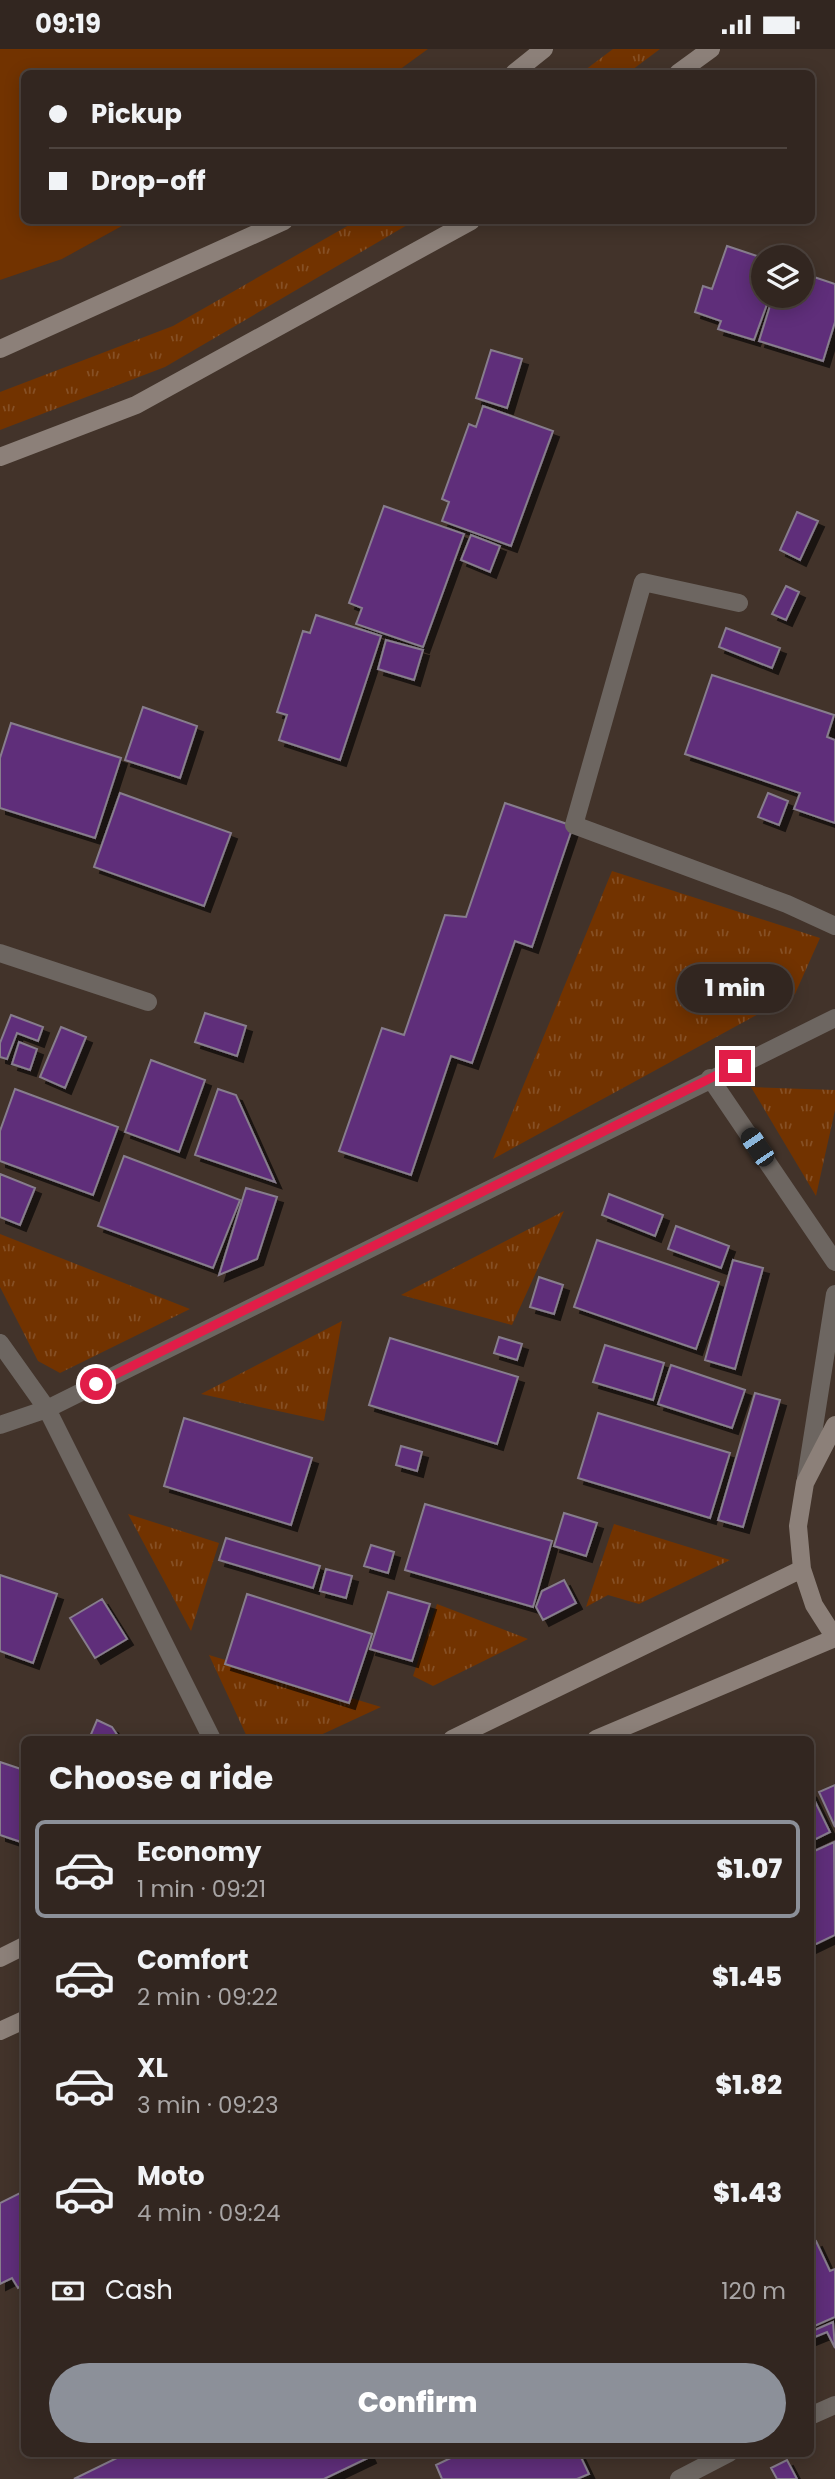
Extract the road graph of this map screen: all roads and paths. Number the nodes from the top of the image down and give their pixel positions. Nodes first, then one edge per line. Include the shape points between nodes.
1 (544, 49) edge
2 (711, 49) edge
3 (518, 70) edge
4 (682, 70) edge
5 (277, 224) edge
6 (466, 224) edge
7 (0, 349) edge
8 (0, 457) edge
9 (739, 603) dead end
10 (835, 926) edge
11 (0, 953) edge
12 (148, 1002) dead end
13 (835, 1018) edge
14 (710, 1078) junction
15 (835, 1262) edge
16 (835, 1294) edge
17 (0, 1343) edge
18 (47, 1409) junction
19 (0, 1425) edge
20 (835, 1425) edge
21 (805, 1483) junction
22 (802, 1569) junction
23 (835, 1638) edge
24 (210, 1736) edge
25 (459, 1736) edge
26 (603, 1736) edge
27 (21, 1948) edge
28 (0, 1958) edge
29 (21, 2020) edge
30 (0, 2031) edge
31 (835, 2405) edge
32 (814, 2414) edge
33 (721, 2457) edge
34 (679, 2479) edge

1 - 3 main road
2 - 4 main road
5 - 7 main road
6 - 8 main road via 136,405
9 - 10 street via 642,582 574,825
11 - 12 street
13 - 14 street
14 - 15 street
14 - 18 street
16 - 21 street
17 - 18 street
18 - 19 street
18 - 24 street
20 - 21 main road
21 - 22 main road via 798,1526
22 - 23 main road via 814,1605
22 - 25 main road
23 - 26 main road
27 - 28 main road
29 - 30 main road
31 - 32 street
33 - 34 street

